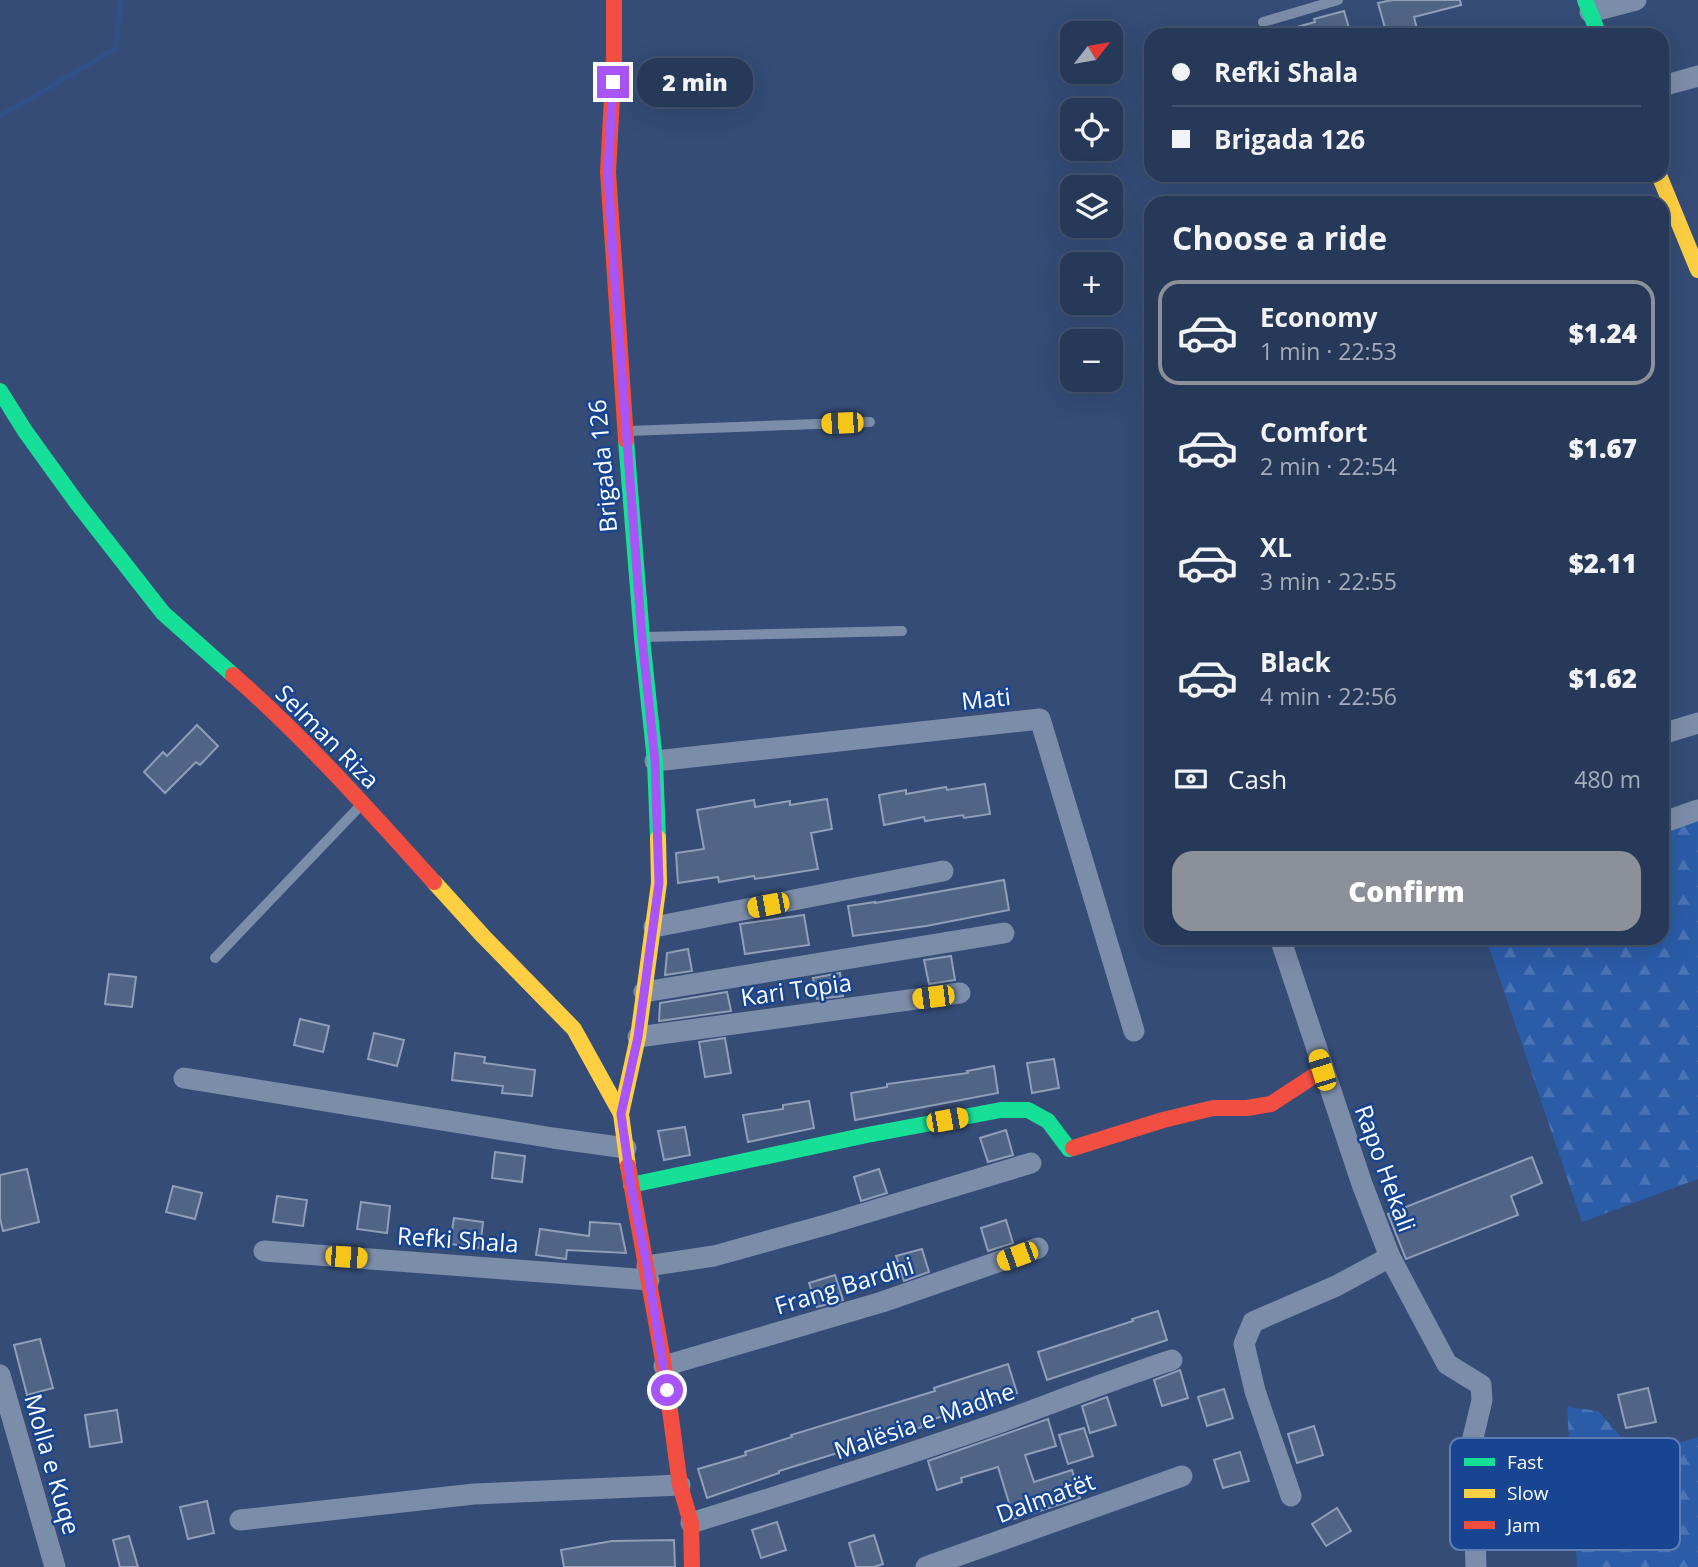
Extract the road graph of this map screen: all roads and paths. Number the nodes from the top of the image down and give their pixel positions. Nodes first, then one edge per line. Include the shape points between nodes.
1 (614, 0) edge
2 (1338, 0) edge
3 (1636, 0) edge
4 (1587, 6) edge
5 (1263, 22) dead end
6 (1596, 28) edge
7 (1698, 76) edge
8 (1669, 84) edge
9 (1669, 198) edge
10 (1696, 260) edge
11 (0, 391) edge
12 (870, 422) dead end
13 (626, 432) junction
14 (902, 631) dead end
15 (642, 638) junction
16 (1698, 723) edge
17 (1669, 732) edge
18 (655, 761) junction
19 (363, 803) junction
20 (1698, 810) edge
21 (1670, 820) dead end
22 (943, 871) dead end
23 (654, 927) junction
24 (1004, 933) dead end
25 (1282, 945) edge
26 (215, 958) dead end
27 (644, 992) junction
28 (960, 993) dead end
29 (1134, 1031) dead end
30 (638, 1037) junction
31 (1322, 1070) junction
32 (184, 1078) dead end
33 (621, 1114) junction
34 (626, 1148) junction
35 (1031, 1163) dead end
36 (631, 1185) junction
37 (1038, 1248) dead end
38 (264, 1251) dead end
39 (1390, 1257) junction
40 (648, 1273) junction
41 (1172, 1360) dead end
42 (664, 1366) junction
43 (0, 1375) edge
44 (1473, 1438) edge
45 (1182, 1476) dead end
46 (680, 1485) junction
47 (1291, 1496) dead end
48 (240, 1520) dead end
49 (691, 1523) junction
50 (55, 1567) edge
51 (692, 1567) edge
52 (926, 1567) edge

1 - 13 street, Brigada 126 via 608,172
2 - 5 lane
3 - 4 street
4 - 6 street
7 - 8 street
9 - 10 street
11 - 19 street, Selman Riza via 77,503 163,612 257,696
12 - 13 lane
13 - 15 street, Brigada 126
14 - 15 lane
15 - 18 street, Brigada 126
16 - 17 street
18 - 23 street, Brigada 126 via 659,883
18 - 29 street, Mati via 1040,719
19 - 26 lane
19 - 33 street, Selman Riza via 574,1029
20 - 21 street
22 - 23 street
23 - 27 street, Brigada 126
24 - 27 street
25 - 31 street, Rapo Hekali
27 - 30 street, Brigada 126
28 - 30 street, Kari Topia
30 - 33 street, Brigada 126
31 - 36 street via 1271,1104 1213,1108 1069,1149 1048,1121 1028,1110 1001,1110
31 - 39 street, Rapo Hekali
32 - 34 street
33 - 34 street
34 - 36 street
35 - 40 street, Refki Shala
36 - 40 street
37 - 42 street, Frang Bardhi via 882,1302
38 - 40 street, Refki Shala
39 - 44 street, Rapo Hekali via 1447,1364 1481,1385
39 - 47 street, Rapo Hekali via 1253,1322 1244,1344
40 - 42 street
41 - 49 street, Malësia e Madhe via 843,1477
42 - 46 street
43 - 50 street, Molla e Kuqe
45 - 52 street, Dalmatët
46 - 48 street via 474,1494
46 - 49 street
49 - 51 street

